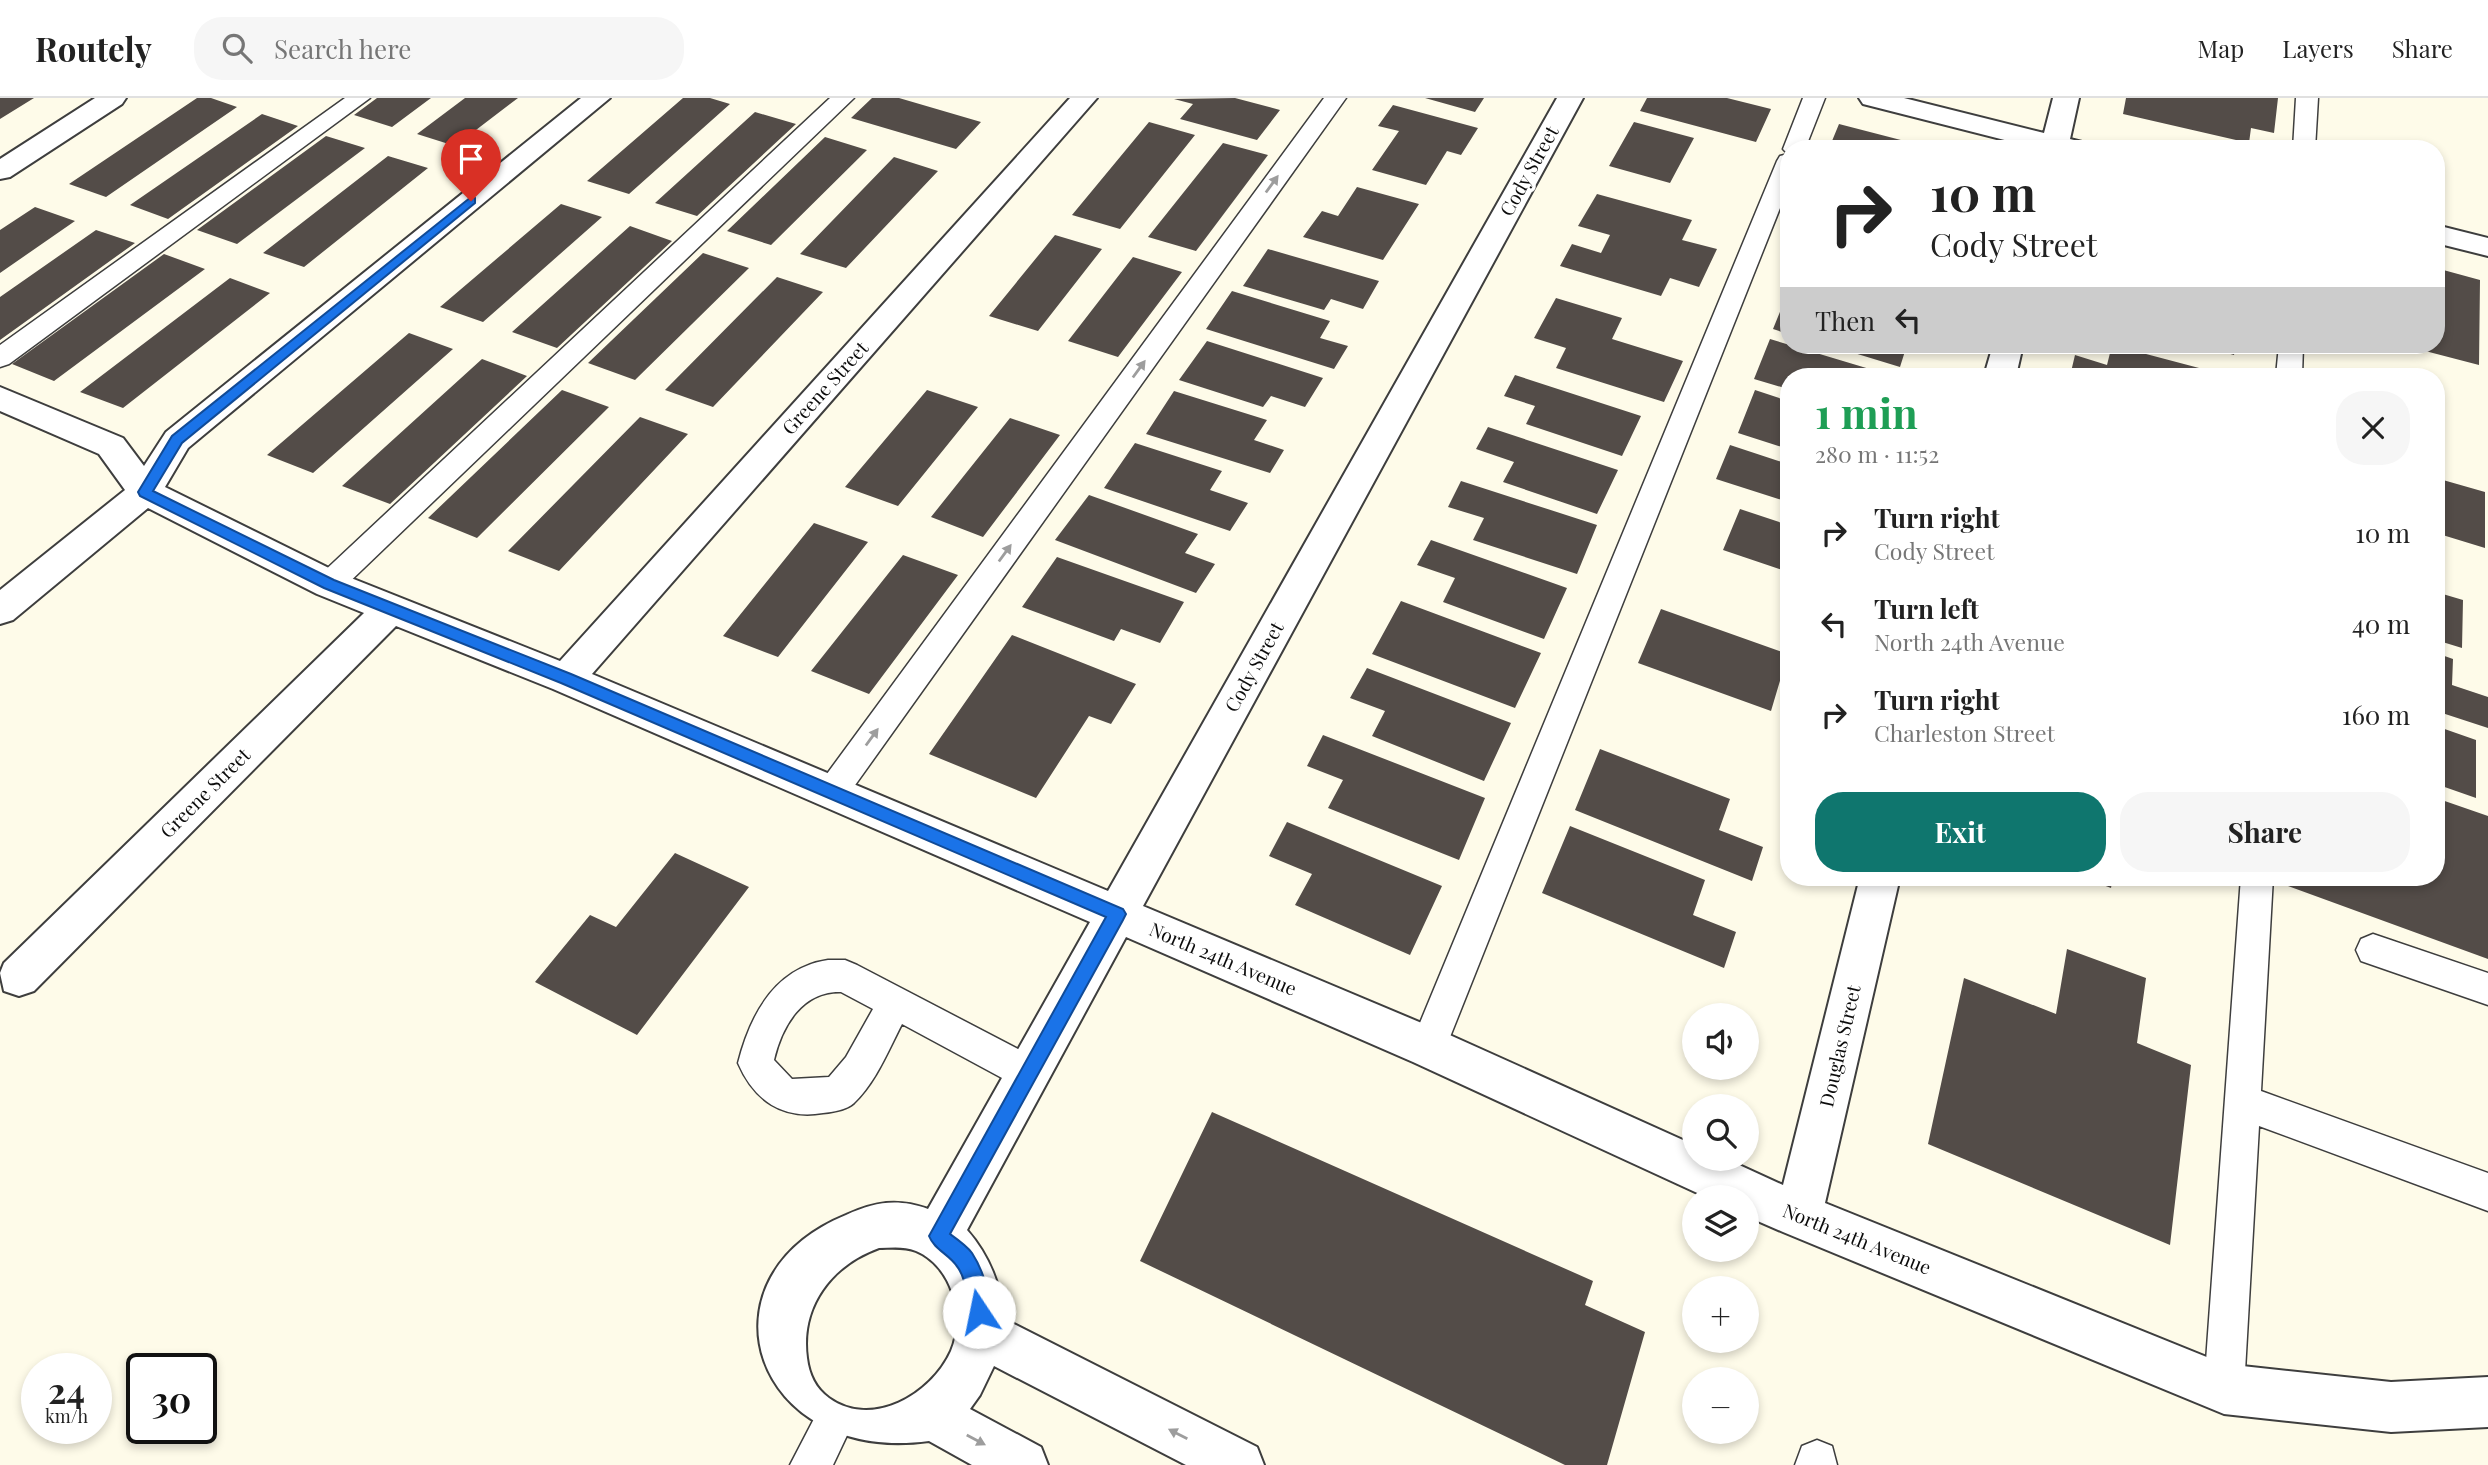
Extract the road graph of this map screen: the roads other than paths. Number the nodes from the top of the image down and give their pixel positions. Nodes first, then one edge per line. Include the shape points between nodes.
1 (113, 98) edge
2 (359, 98) edge
3 (597, 98) edge
4 (843, 98) edge
5 (1084, 98) edge
6 (1335, 98) edge
7 (1570, 98) edge
8 (1814, 98) edge
9 (1872, 98) edge
10 (2066, 98) edge
11 (2307, 98) edge
12 (1798, 140) edge
13 (2035, 140) edge
14 (2063, 140) edge
15 (2305, 140) edge
16 (0, 171) edge
17 (1780, 181) edge
18 (2445, 236) edge
19 (2488, 247) edge
20 (0, 358) edge
21 (0, 398) edge
22 (145, 492) junction
23 (329, 584) junction
24 (392, 608) junction
25 (0, 610) edge
26 (566, 679) junction
27 (832, 792) junction
28 (1878, 886) edge
29 (2256, 886) edge
30 (1117, 914) junction
31 (2374, 950) dead end
32 (19, 977) dead end
33 (2488, 989) edge
34 (894, 1004) dead end
35 (1428, 1047) junction
36 (1028, 1073) junction
37 (2243, 1102) junction
38 (2488, 1192) edge
39 (1799, 1216) junction
40 (938, 1236) junction
41 (979, 1332) junction
42 (2224, 1389) junction
43 (2488, 1402) edge
44 (929, 1414) junction
45 (821, 1447) edge
46 (1023, 1465) edge
47 (1238, 1465) edge

1 - 16 street
2 - 20 lane
3 - 22 street via 177,440
4 - 23 lane
5 - 26 street, Greene Street
27 -> 6 lane
7 - 30 street, Cody Street
8 - 12 lane
9 - 13 street
10 - 14 street
11 - 15 lane
17 - 35 lane
18 - 19 street
21 - 22 street, North 24th Avenue via 111,446
22 - 23 street, North 24th Avenue
22 - 25 street
23 - 24 street, North 24th Avenue
24 - 26 street, North 24th Avenue
24 - 32 street, Greene Street
26 - 27 street, North 24th Avenue
27 - 30 street, North 24th Avenue
28 - 39 street, Douglas Street
29 - 37 lane
30 - 35 street, North 24th Avenue
30 - 36 street, Cody Street
31 - 33 lane
34 - 36 lane
35 - 39 street, North 24th Avenue
36 - 40 street, Cody Street
37 - 38 lane
37 - 42 lane
39 - 42 street, North 24th Avenue
40 - 41 street via 964,1259 978,1293
40 - 45 street via 910,1225 879,1225 847,1236 819,1256 797,1283 783,1316 779,1350 787,1383
41 - 44 street via 971,1364 953,1392
47 -> 41 street
42 - 43 street, North 24th Avenue via 2391,1407
44 - 45 street via 896,1431
44 -> 46 street

